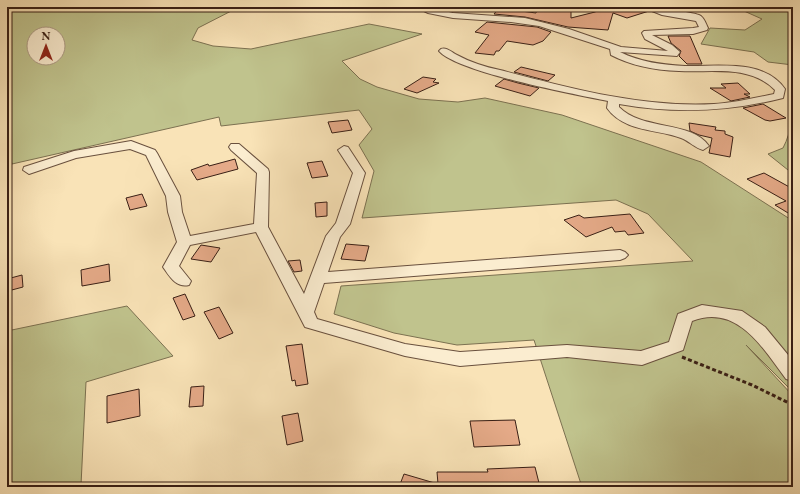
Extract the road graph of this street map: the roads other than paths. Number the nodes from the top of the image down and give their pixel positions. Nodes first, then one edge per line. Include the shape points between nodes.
1 (420, 7) edge
2 (646, 7) edge
3 (619, 49) junction
4 (444, 51) dead end
5 (614, 101) junction
6 (703, 146) dead end
7 (235, 147) dead end
8 (344, 150) dead end
9 (29, 170) dead end
10 (261, 228) junction
11 (184, 242) junction
12 (620, 255) dead end
13 (318, 278) junction
14 (183, 281) dead end
15 (305, 313) junction
16 (793, 374) edge

1 - 3 street via 449,14 511,19 554,26
2 - 3 street via 665,13 696,17 704,28 693,31 647,33 653,41 671,48 674,54
3 - 5 street via 614,50 614,53 623,58 655,65 736,69 759,73 780,89 779,96 740,106 706,109
4 - 5 street via 484,70
5 - 6 street via 613,108 618,115 630,121 684,136 700,142
7 - 10 street via 263,172
8 - 13 street via 359,173 343,224 333,236
9 - 11 street via 74,155 131,145 151,153 173,196
10 - 11 street
10 - 15 street
11 - 14 street via 171,267
12 - 13 street
13 - 15 street
15 - 16 street via 311,323 405,350 460,359 567,351 642,358 677,346 684,318 702,311 736,315 759,331

